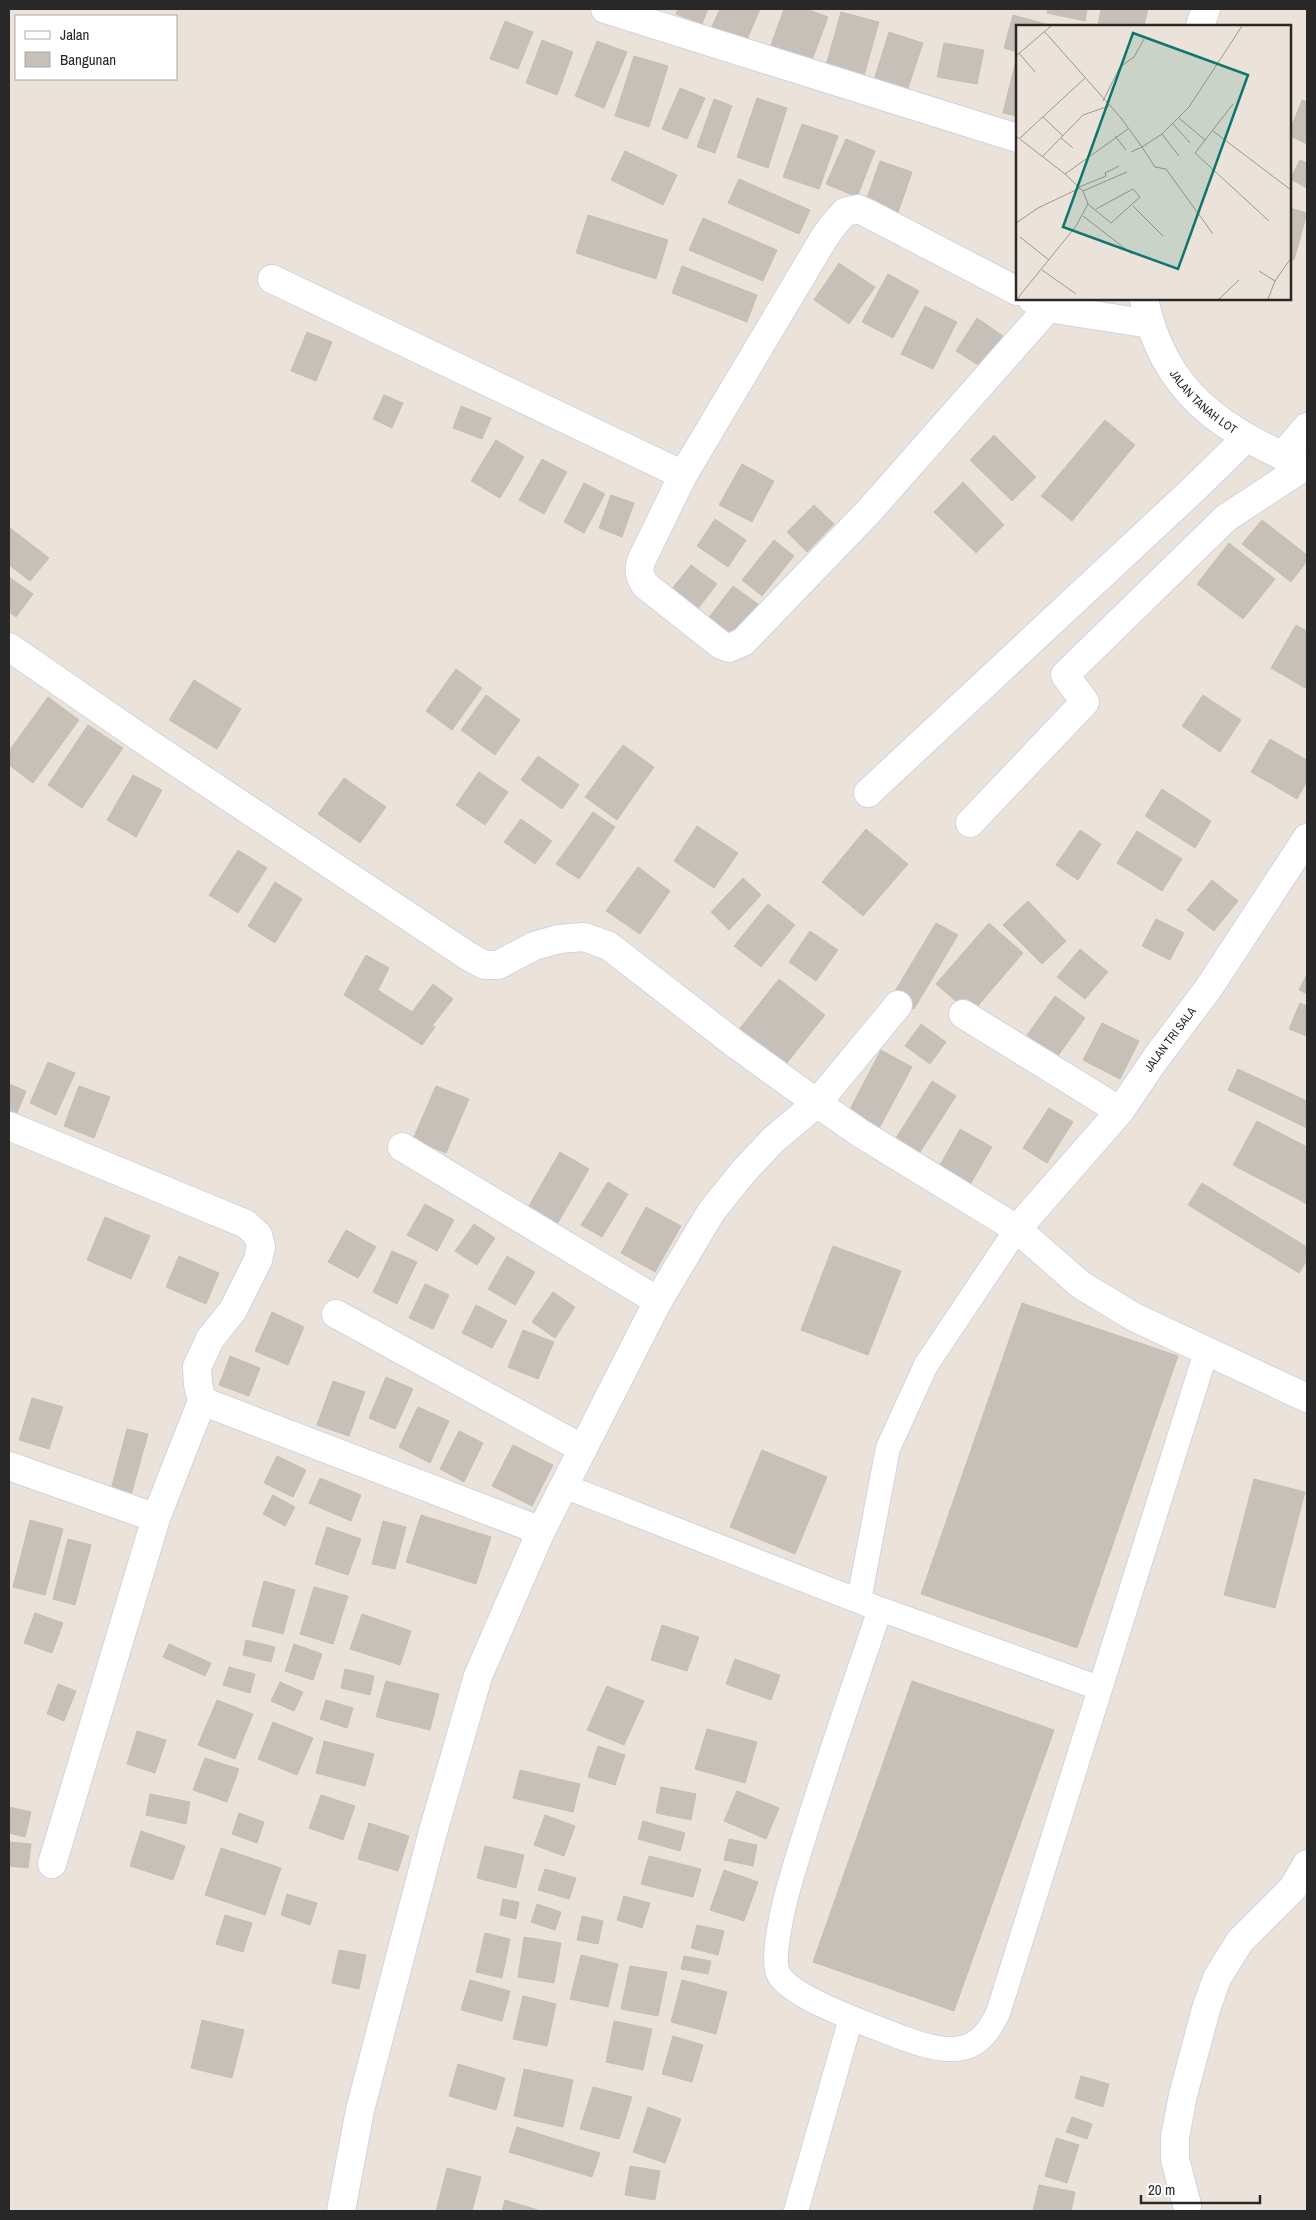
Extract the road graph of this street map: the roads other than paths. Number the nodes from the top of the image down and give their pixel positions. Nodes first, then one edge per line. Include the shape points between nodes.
1 (605, 9) edge
2 (1206, 9) edge
3 (1200, 25) edge
4 (1016, 138) edge
5 (272, 279) dead end
6 (1016, 290) edge
7 (1040, 303) edge
8 (1147, 311) edge
9 (1307, 427) edge
10 (1246, 438) junction
11 (1298, 463) edge
12 (683, 475) junction
13 (9, 647) edge
14 (868, 793) dead end
15 (970, 823) dead end
16 (1307, 838) edge
17 (898, 1005) dead end
18 (963, 1014) dead end
19 (817, 1103) junction
20 (1120, 1111) junction
21 (9, 1126) edge
22 (402, 1147) dead end
23 (1017, 1229) junction
24 (658, 1301) junction
25 (336, 1314) dead end
26 (1206, 1352) junction
27 (1305, 1395) edge
28 (202, 1401) junction
29 (583, 1449) junction
30 (9, 1466) edge
31 (564, 1486) junction
32 (156, 1518) junction
33 (541, 1532) junction
34 (869, 1605) junction
35 (1099, 1688) junction
36 (52, 1864) dead end
37 (1307, 1864) edge
38 (851, 2018) junction
39 (1187, 2205) dead end
40 (340, 2211) edge
41 (796, 2211) edge

1 - 4 street
2 - 3 street
5 - 12 street
6 - 12 street via 867,213 858,209 845,212 792,289
7 - 8 street
7 - 12 street via 870,510 755,631 736,646 721,646 645,585 640,576 642,559
8 - 10 street, JALAN TANAH LOT via 1167,363 1186,389 1207,412
9 - 11 street
10 - 11 street, JALAN TANAH LOT
10 - 14 street
11 - 15 street via 1226,518 1064,675 1085,702
13 - 19 street via 468,956 484,964 498,965 534,946 559,938 584,937 609,946
16 - 20 street, JALAN TRI SALA via 1208,989
17 - 19 street
18 - 20 street
19 - 23 street
19 - 24 street via 773,1140 743,1172 711,1212
20 - 23 street, JALAN TRI SALA
21 - 28 street via 246,1224 258,1235 261,1247 258,1260 233,1310 210,1339 198,1367
22 - 24 street
23 - 26 street via 1082,1285 1134,1317
23 - 34 lane via 926,1365 888,1448
24 - 29 street
25 - 29 street
26 - 27 street
26 - 35 lane
28 - 32 street
28 - 33 street
29 - 31 street
30 - 32 street
31 - 33 street
31 - 34 lane
32 - 36 street
33 - 40 street via 478,1676 432,1835 363,2100
34 - 35 lane
34 - 38 lane via 788,1888 776,1957 778,1974 786,1983
35 - 38 lane via 998,2013 984,2036 966,2048 946,2049 921,2044
37 - 39 street via 1293,1888 1240,1942 1217,1978 1206,2009 1175,2137 1175,2159
38 - 41 lane

